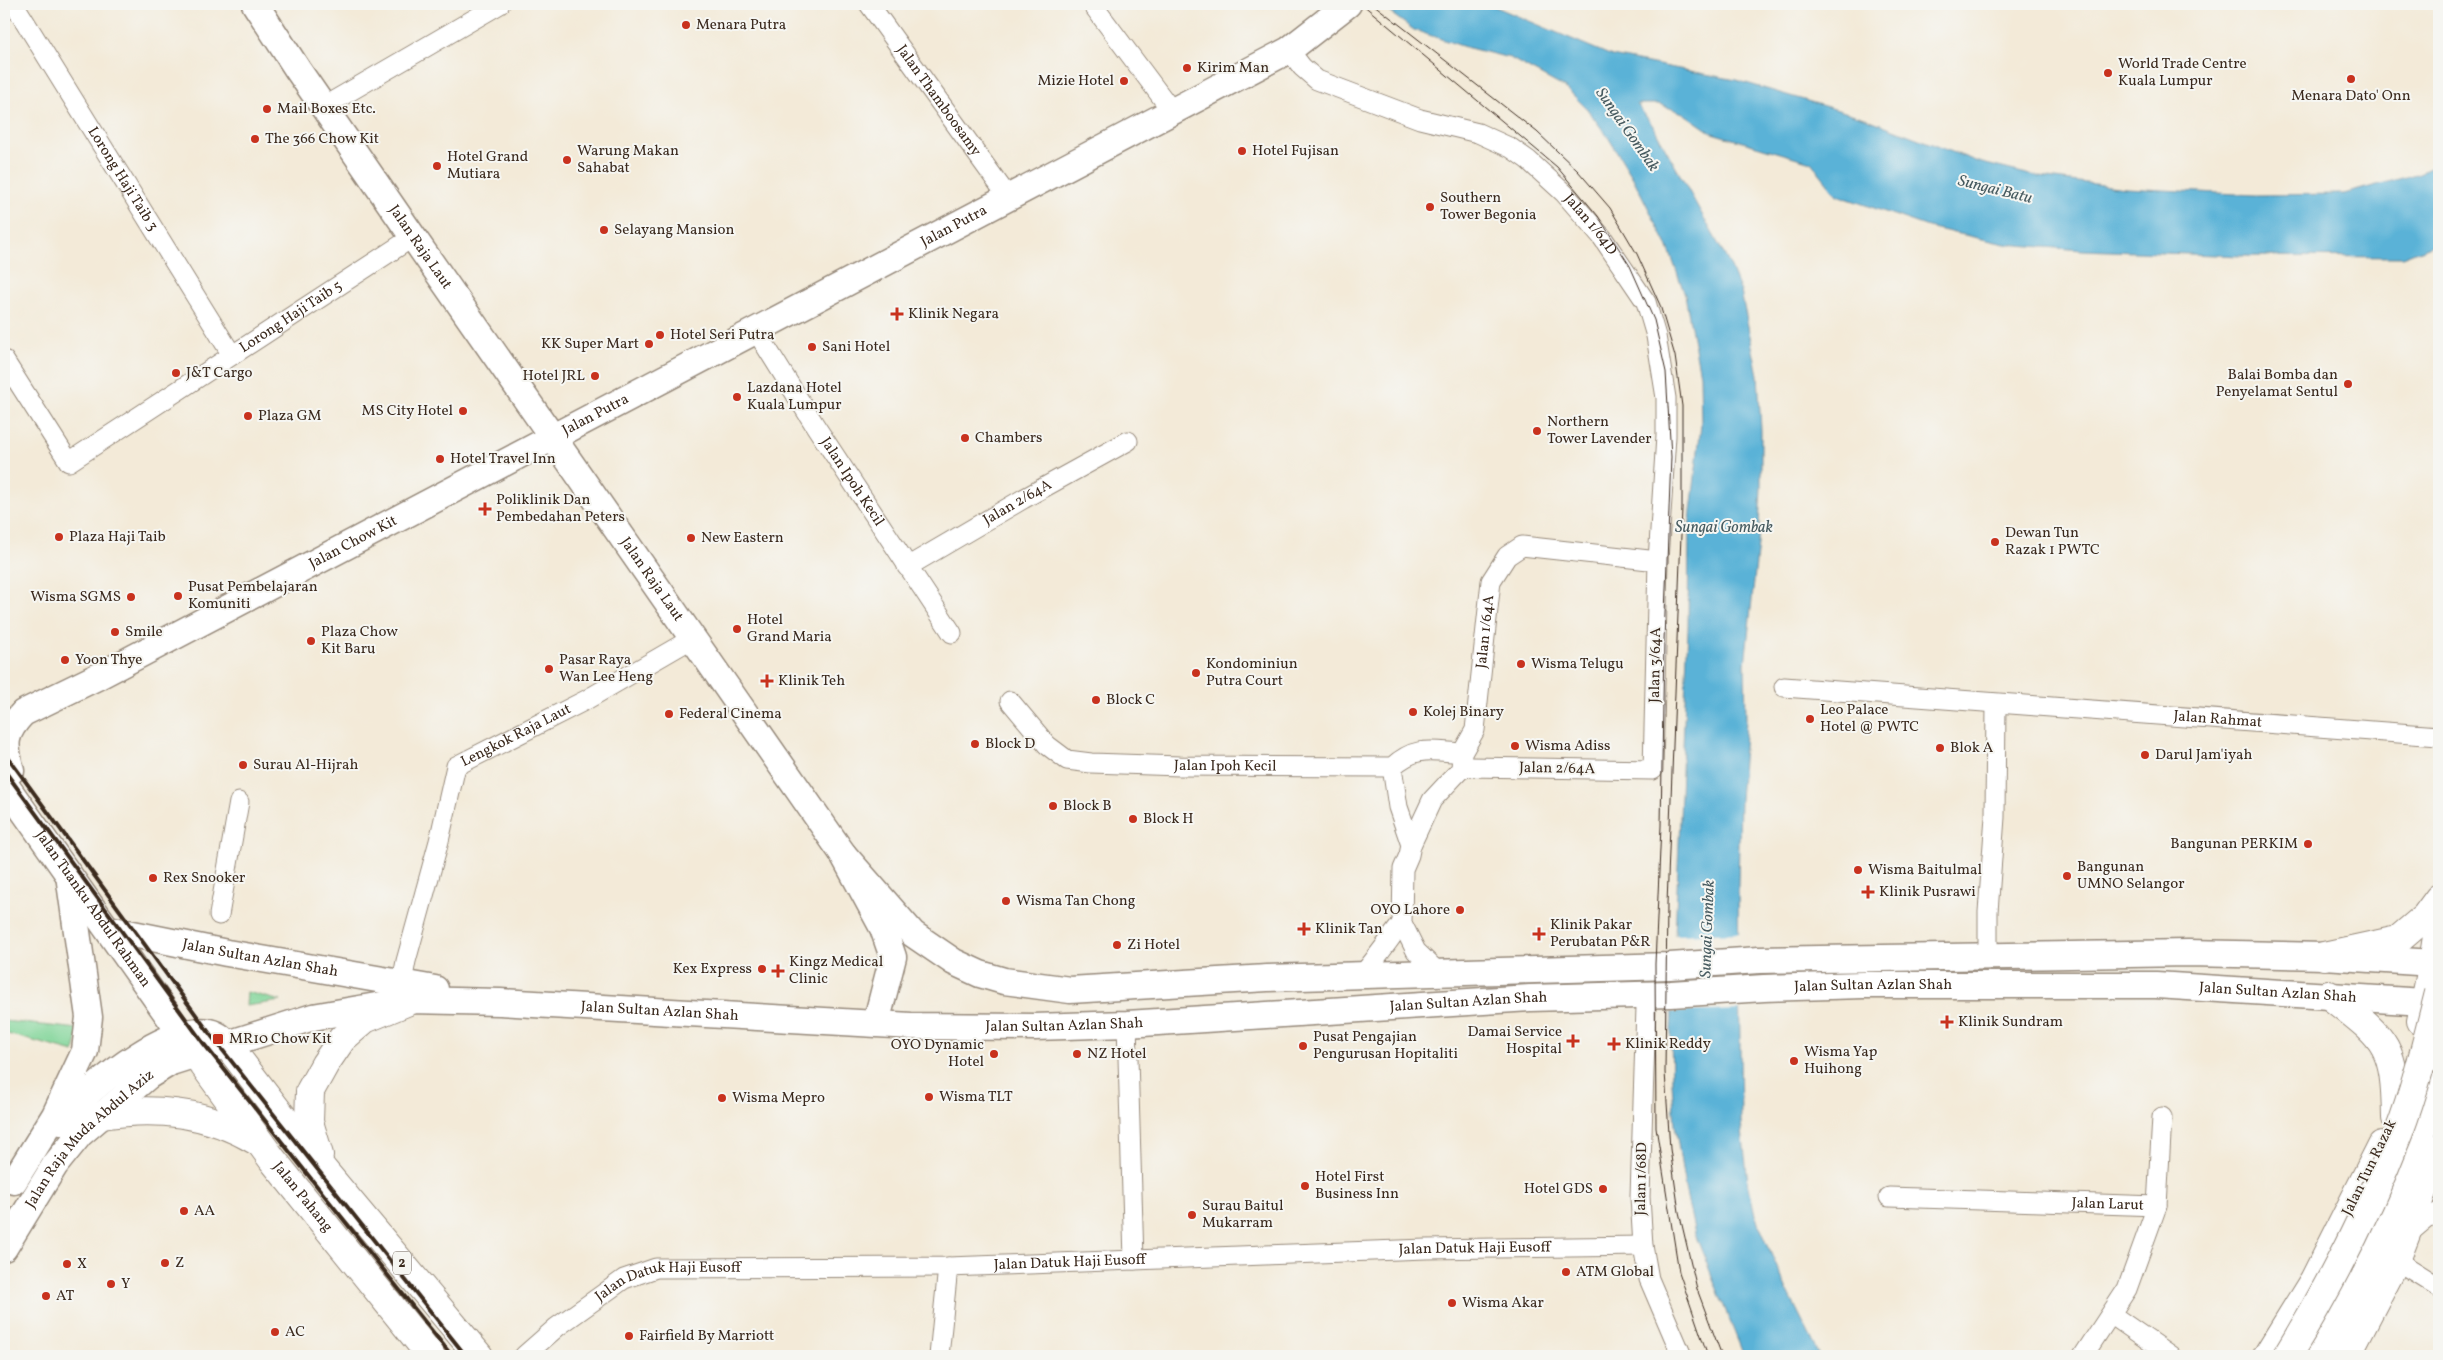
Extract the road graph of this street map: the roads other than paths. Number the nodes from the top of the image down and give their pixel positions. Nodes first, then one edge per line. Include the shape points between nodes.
1 (14, 4) edge
2 (255, 4) edge
3 (500, 4) edge
4 (869, 4) edge
5 (1092, 4) edge
6 (1348, 4) edge
7 (1289, 50) junction
8 (323, 107) junction
9 (1172, 111) junction
10 (1008, 197) junction
11 (413, 237) junction
12 (755, 329) junction
13 (232, 355) junction
14 (4, 360) edge
15 (552, 436) junction
16 (1128, 441) dead end
17 (1658, 561) junction
18 (907, 567) junction
19 (952, 633) dead end
20 (692, 638) junction
21 (1784, 687) dead end
22 (1010, 700) dead end
23 (1996, 704) junction
24 (2439, 736) edge
25 (1462, 761) junction
26 (1392, 767) junction
27 (1653, 770) joint
28 (6, 772) edge
29 (239, 802) dead end
30 (1411, 845) junction
31 (844, 854) junction
32 (69, 875) junction
33 (2439, 898) edge
34 (94, 908) junction
35 (219, 916) dead end
36 (1402, 923) junction
37 (2439, 923) edge
38 (108, 929) junction
39 (2324, 956) junction
40 (1988, 957) junction
41 (2436, 963) edge
42 (1439, 973) junction
43 (1361, 976) junction
44 (406, 991) junction
45 (1642, 995) junction
46 (2329, 995) junction
47 (2434, 1000) edge
48 (876, 1023) junction
49 (1127, 1024) junction
50 (226, 1043) junction
51 (189, 1045) junction
52 (2439, 1075) edge
53 (2439, 1080) edge
54 (102, 1115) junction
55 (2162, 1117) dead end
56 (2396, 1118) junction
57 (262, 1145) junction
58 (2439, 1148) edge
59 (324, 1171) junction
60 (7, 1185) edge
61 (1889, 1197) dead end
62 (2157, 1206) junction
63 (2439, 1212) edge
64 (1642, 1246) junction
65 (4, 1248) edge
66 (2401, 1248) junction
67 (1134, 1260) junction
68 (948, 1267) junction
69 (2439, 1287) edge
70 (2112, 1315) junction
71 (431, 1356) edge
72 (479, 1356) edge
73 (524, 1356) edge
74 (938, 1356) edge
75 (1682, 1356) edge
76 (2083, 1356) edge
77 (2171, 1356) edge
78 (2267, 1356) edge
79 (2287, 1356) edge
80 (2317, 1356) edge
81 (2346, 1356) edge

1 - 13 street, Lorong Haji Taib 3
2 - 8 main road, Jalan Raja Laut
3 - 8 street
4 - 10 street, Jalan Thamboosamy
5 - 9 street
6 - 7 main road, Jalan Putra
7 - 9 main road, Jalan Putra
7 - 17 street, Jalan 1/64D via 1317,80 1420,119 1478,133 1511,148 1564,193 1602,237 1646,302 1661,360 1666,436
8 - 11 main road, Jalan Raja Laut
9 - 10 main road, Jalan Putra
10 - 12 main road, Jalan Putra
11 - 13 street, Lorong Haji Taib 5
11 - 15 main road, Jalan Raja Laut
12 - 15 main road, Jalan Putra
12 - 18 street, Jalan Ipoh Kecil
13 - 14 street, Lorong Haji Taib 5 via 69,462
15 - 20 main road, Jalan Raja Laut
15 - 28 main road, Jalan Chow Kit via 108,671 23,712 14,722 5,748
16 - 18 street, Jalan 2/64A
17 - 25 street, Jalan 1/64A via 1522,546 1507,556 1491,581 1475,730
17 - 27 street, Jalan 3/64A
18 - 19 street, Jalan Ipoh Kecil
20 - 31 main road, Jalan Raja Laut
20 - 44 street, Lengkok Raja Laut via 586,700 456,766 406,961
21 - 23 street, Jalan Rahmat
22 - 26 street, Jalan Ipoh Kecil via 1047,745 1067,760 1180,766
23 - 24 street, Jalan Rahmat
23 - 40 street via 1995,817
25 - 26 street via 1422,750 1404,756
25 - 27 street, Jalan 2/64A via 1469,767
25 - 30 street, Jalan 1/64A via 1432,800
26 - 30 street via 1398,807
28 - 32 main road, Jalan Tuanku Abdul Rahman / 2
28 - 34 main road via 80,869
29 - 35 street
30 - 36 street, Jalan 1/64A via 1403,869
31 - 43 main road, Jalan Sultan Azlan Shah via 913,934 954,962 1004,981 1070,990 1267,978
31 - 48 main road, Jalan Raja Laut via 883,928 893,957
32 - 34 main road, Jalan Tuanku Abdul Rahman / 2
32 - 60 main road via 89,1017 85,1052 55,1115
33 - 39 main road via 2425,917 2398,940
34 - 38 main road, Jalan Tuanku Abdul Rahman / 2
36 - 42 street, Jalan 1/64A via 1416,951
36 - 43 street
37 - 41 main road, Jalan Tun Razak
38 - 44 main road, Jalan Sultan Azlan Shah
38 - 51 main road, Jalan Tuanku Abdul Rahman / 2
39 - 40 main road, Jalan Sultan Azlan Shah via 2188,953
39 - 41 main road, Jalan Sultan Azlan Shah
40 - 42 main road, Jalan Sultan Azlan Shah via 1759,960
41 - 47 main road, Jalan Tun Razak
42 - 43 main road, Jalan Sultan Azlan Shah
44 - 48 main road, Jalan Sultan Azlan Shah via 500,1002
44 - 50 main road, Jalan Sultan Azlan Shah
44 - 59 main road via 342,1039 310,1091 309,1122
45 - 46 main road, Jalan Sultan Azlan Shah via 1864,986 2156,985
45 - 49 main road, Jalan Sultan Azlan Shah via 1530,998
45 - 64 street, Jalan 1/68D via 1646,1007 1640,1197
46 - 47 main road, Jalan Sultan Azlan Shah
46 - 56 main road via 2386,1046 2395,1080
47 - 56 main road, Jalan Tun Razak
47 - 79 main road, Jalan Tun Razak, bridge via 2422,1062 2399,1131 2318,1306
48 - 49 main road, Jalan Sultan Azlan Shah via 919,1026
49 - 67 street
50 - 51 main road, Jalan Sultan Azlan Shah
50 - 59 main road, 2
51 - 54 main road, Jalan Raja Muda Abdul Aziz
51 - 57 main road, Jalan Pahang / 2
51 - 60 main road, Jalan Raja Muda Abdul Aziz via 134,1057 90,1091 65,1116
52 - 56 main road via 2430,1074 2415,1082
53 - 80 main road, Jalan Tun Razak via 2378,1240 2341,1316
54 - 57 main road via 130,1110 181,1113 224,1124
54 - 65 main road, Jalan Raja Muda Abdul Aziz via 80,1134 55,1165
55 - 62 street
56 - 78 main road, Jalan Tun Razak via 2314,1280
57 - 71 main road, Jalan Pahang / 2
58 - 66 main road
59 - 72 main road, 2
61 - 62 street, Jalan Larut
62 - 70 street, Jalan Larut via 2127,1289
63 - 66 street via 2427,1218
64 - 67 street, Jalan Datuk Haji Eusoff via 1426,1249
64 - 75 street, Jalan 1/68D via 1649,1280
66 - 69 street
66 - 81 main road
67 - 68 street, Jalan Datuk Haji Eusoff
68 - 73 street, Jalan Datuk Haji Eusoff via 656,1268 624,1279 557,1327
68 - 74 street
70 - 76 street, Jalan Larut
70 - 77 street

